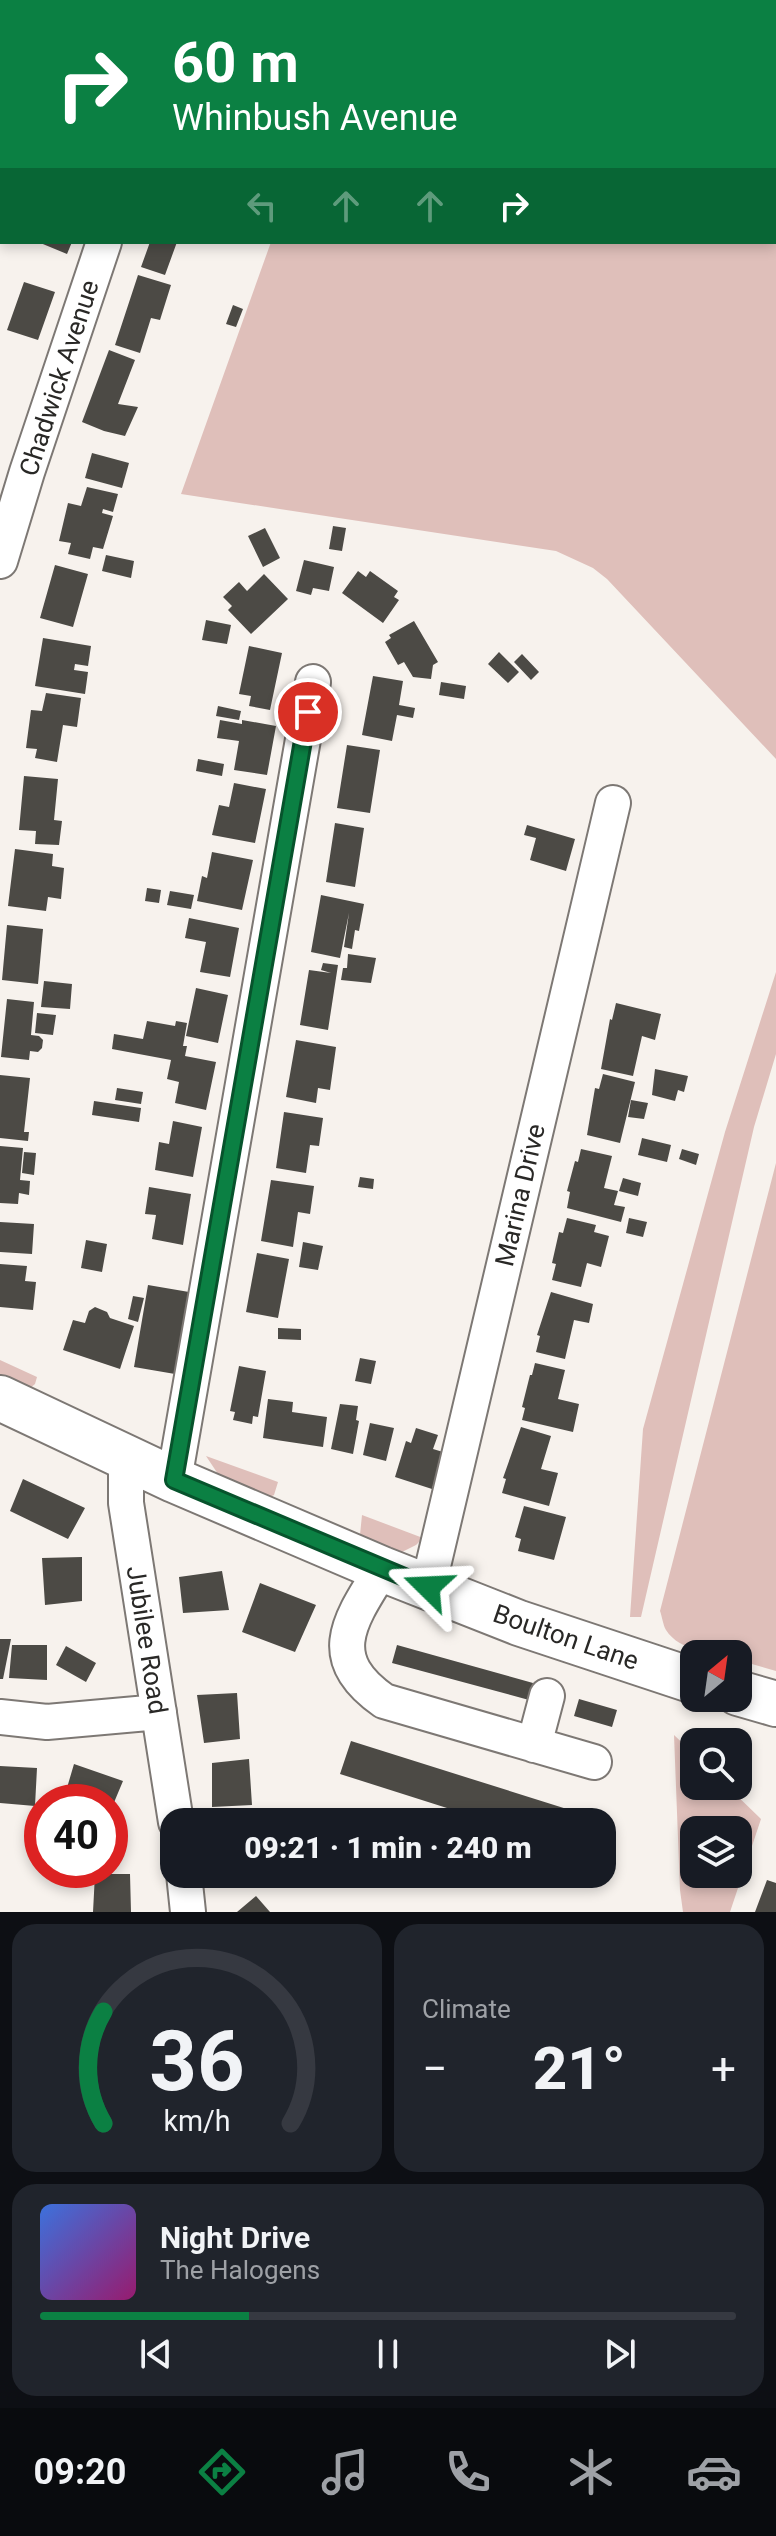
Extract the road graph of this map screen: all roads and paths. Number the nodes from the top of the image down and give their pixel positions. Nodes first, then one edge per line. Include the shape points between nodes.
1 (103, 244) edge
2 (0, 561) edge
3 (313, 682) dead end
4 (613, 803) dead end
5 (0, 1398) edge
6 (126, 1458) junction
7 (174, 1480) junction
8 (382, 1569) junction
9 (428, 1587) junction
10 (680, 1676) edge
11 (547, 1696) dead end
12 (752, 1697) edge
13 (776, 1704) edge
14 (159, 1712) junction
15 (0, 1717) edge
16 (534, 1745) junction
17 (594, 1762) dead end
18 (174, 1808) edge
19 (185, 1888) edge
20 (188, 1912) edge

1 - 2 street, Chadwick Avenue
3 - 7 street
4 - 9 street, Marina Drive
5 - 6 street, Boulton Lane
6 - 7 street, Boulton Lane
6 - 14 street, Jubilee Road via 126,1503
7 - 8 street, Boulton Lane
8 - 9 street, Boulton Lane
8 - 16 street via 347,1636 352,1666 365,1685 384,1701
9 - 10 street, Boulton Lane
11 - 16 street
12 - 13 street
14 - 15 street via 47,1722
14 - 18 street, Jubilee Road
16 - 17 street
19 - 20 street

